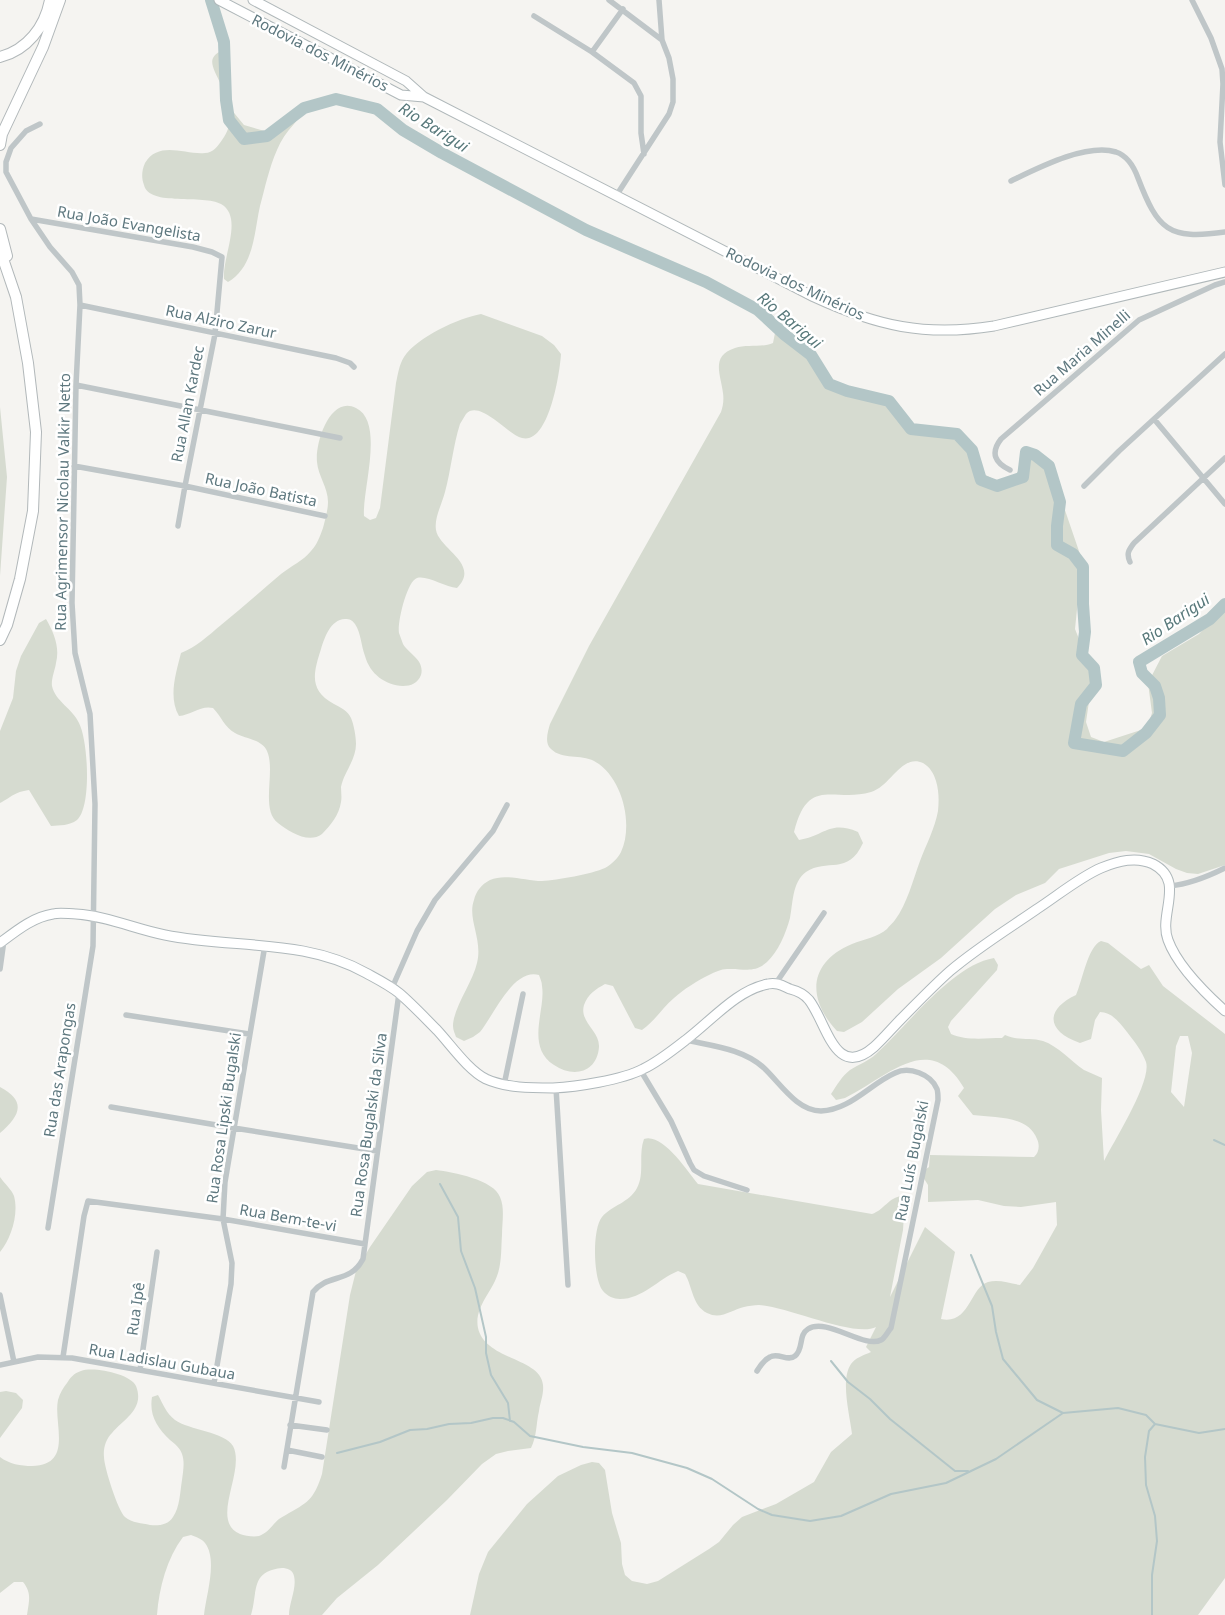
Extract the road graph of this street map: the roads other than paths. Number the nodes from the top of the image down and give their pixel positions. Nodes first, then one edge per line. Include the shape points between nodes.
1 (50, 0) edge
2 (60, 0) edge
3 (219, 0) edge
4 (253, 0) edge
5 (609, 0) edge
6 (659, 0) edge
7 (1192, 0) edge
8 (623, 9) junction
9 (534, 16) dead end
10 (662, 40) junction
11 (592, 52) junction
12 (0, 56) edge
13 (424, 97) junction
14 (40, 124) dead end
15 (0, 145) edge
16 (644, 154) junction
17 (1011, 180) dead end
18 (1225, 185) edge
19 (616, 196) junction
20 (30, 219) junction
21 (0, 230) edge
22 (1225, 232) edge
23 (0, 250) edge
24 (222, 258) joint
25 (1225, 272) edge
26 (0, 273) edge
27 (1225, 282) edge
28 (16, 296) junction
29 (80, 305) junction
30 (215, 334) junction
31 (1225, 354) edge
32 (354, 367) dead end
33 (76, 385) junction
34 (200, 410) junction
35 (1154, 419) junction
36 (340, 438) dead end
37 (1225, 458) edge
38 (74, 466) junction
39 (1010, 470) dead end
40 (1203, 478) junction
41 (185, 486) junction
42 (1084, 486) dead end
43 (1225, 504) edge
44 (325, 516) dead end
45 (178, 526) dead end
46 (1130, 562) dead end
47 (0, 640) edge
48 (507, 805) dead end
49 (1225, 868) edge
50 (1170, 886) junction
51 (824, 913) dead end
52 (93, 915) junction
53 (2, 941) edge
54 (265, 945) junction
55 (0, 969) edge
56 (776, 983) junction
57 (396, 991) junction
58 (523, 994) dead end
59 (1225, 1011) edge
60 (126, 1015) dead end
61 (249, 1034) junction
62 (686, 1040) junction
63 (641, 1070) junction
64 (504, 1085) junction
65 (556, 1088) junction
66 (111, 1107) dead end
67 (234, 1128) junction
68 (377, 1151) junction
69 (747, 1190) dead end
70 (223, 1219) junction
71 (48, 1228) dead end
72 (365, 1244) junction
73 (157, 1252) dead end
74 (568, 1285) dead end
75 (0, 1294) edge
76 (63, 1357) junction
77 (14, 1362) junction
78 (0, 1364) edge
79 (140, 1370) junction
80 (757, 1371) dead end
81 (214, 1383) junction
82 (294, 1398) junction
83 (320, 1402) dead end
84 (290, 1425) junction
85 (327, 1430) dead end
86 (287, 1450) junction
87 (322, 1457) dead end
88 (284, 1467) dead end

1 - 12 highway via 48,13 35,36 20,48
2 - 15 highway
3 - 13 main road, Rodovia dos Minérios via 401,94
4 - 13 main road, Rodovia dos Minérios via 406,81
5 - 8 street
6 - 10 street
7 - 18 street via 1222,69 1220,142
8 - 10 street
8 - 11 street
9 - 11 street
10 - 16 street via 672,68 674,102
11 - 16 street via 629,78 639,90
13 - 19 main road, Rodovia dos Minérios
14 - 20 street, Rua Agrimensor Nicolau Valkir Netto via 26,130 11,148 6,162 6,172
16 - 19 street
17 - 22 street via 1070,156 1112,151 1131,163 1148,205 1169,229 1186,235
19 - 25 main road, Rodovia dos Minérios via 841,310 901,327 949,331 994,326
20 - 24 street, Rua João Evangelista via 193,247
20 - 29 street, Rua Agrimensor Nicolau Valkir Netto via 72,272 79,286
21 - 28 highway
23 - 28 highway
24 - 30 street, Rua Allan Kardec
26 - 28 highway
27 - 39 street, Rua Maria Minelli via 1139,320 1001,439 995,446 995,454 998,462
28 - 47 highway via 36,432 33,511 20,579
29 - 30 street, Rua Alziro Zarur
29 - 33 street, Rua Agrimensor Nicolau Valkir Netto
30 - 32 street, Rua Alziro Zarur via 336,358
30 - 34 street, Rua Allan Kardec
31 - 35 street
33 - 34 street
33 - 38 street, Rua Agrimensor Nicolau Valkir Netto
34 - 36 street
34 - 41 street, Rua Allan Kardec
35 - 40 street
35 - 42 street
37 - 40 street
38 - 41 street, Rua João Batista
38 - 52 street, Rua Agrimensor Nicolau Valkir Netto via 72,603 75,653 93,738
40 - 43 street
40 - 46 street via 1134,542 1128,550
41 - 44 street, Rua João Batista
41 - 45 street, Rua Allan Kardec
48 - 57 street, Rua Rosa Bugalski da Silva via 493,831 435,900 417,931
49 - 50 street via 1199,880
50 - 56 main road via 1165,873 1143,860 1130,859 1099,869 957,966 872,1049 858,1056 848,1057 837,1051 804,994
50 - 59 main road via 1165,928 1167,939 1178,959
51 - 56 street
52 - 53 main road via 55,913 32,921
52 - 54 main road via 168,936
52 - 71 street, Rua das Arapongas via 93,946
53 - 55 street
54 - 57 main road via 309,952 348,964
54 - 61 street, Rua Rosa Lipski Bugalski
56 - 62 main road via 753,989 738,998
57 - 64 main road via 475,1071
57 - 68 street, Rua Rosa Bugalski da Silva
58 - 64 street
60 - 61 street
61 - 67 street, Rua Rosa Lipski Bugalski
62 - 63 main road
62 - 80 street, Rua Luís Bugalski via 746,1055 763,1067 795,1100 807,1108 821,1111 840,1106 896,1072 912,1070 926,1076 937,1090 938,1100 891,1328 882,1340 872,1342 817,1326 802,1335 795,1356 771,1356
63 - 65 main road
63 - 69 street via 671,1121 694,1170
64 - 65 main road
65 - 74 street
66 - 67 street
67 - 68 street
67 - 70 street, Rua Rosa Lipski Bugalski
68 - 72 street, Rua Rosa Bugalski da Silva
70 - 72 street, Rua Bem-te-vi
70 - 76 street, Rua Bem-te-vi via 88,1202
70 - 81 street, Rua Rosa Lipski Bugalski via 232,1264 231,1284
72 - 82 street, Rua Rosa Bugalski da Silva via 358,1269 319,1284 313,1292
73 - 79 street, Rua Ipê
75 - 77 street
76 - 77 street, Rua Ladislau Gubaua via 38,1357
76 - 79 street, Rua Ladislau Gubaua
77 - 78 street, Rua Ladislau Gubaua
79 - 81 street, Rua Ladislau Gubaua
81 - 82 street, Rua Ladislau Gubaua
82 - 83 street, Rua Ladislau Gubaua
82 - 84 street
84 - 85 street
84 - 86 street
86 - 87 street
86 - 88 street

